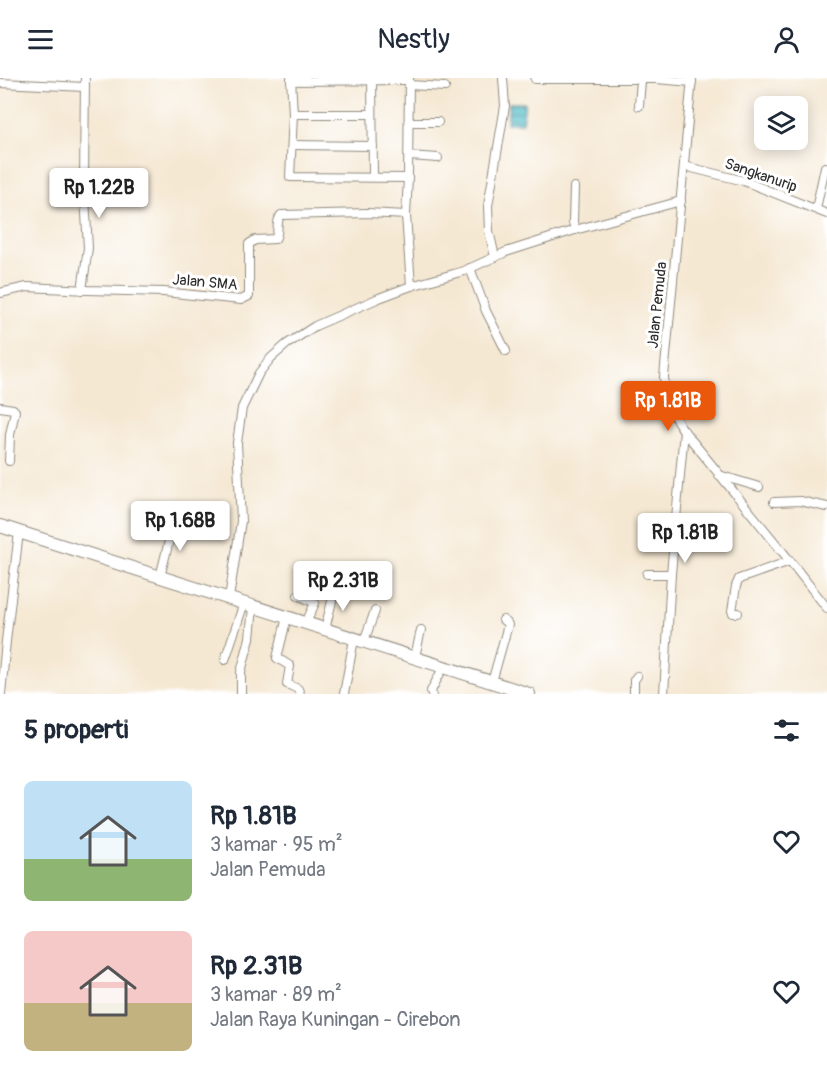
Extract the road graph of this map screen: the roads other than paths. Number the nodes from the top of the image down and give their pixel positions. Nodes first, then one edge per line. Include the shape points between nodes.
1 (503, 78) edge
2 (291, 79) edge
3 (309, 79) edge
4 (341, 79) edge
5 (372, 79) edge
6 (621, 79) edge
7 (535, 80) dead end
8 (640, 80) junction
9 (692, 80) edge
10 (409, 81) edge
11 (0, 82) edge
12 (85, 83) edge
13 (445, 87) dead end
14 (639, 106) dead end
15 (292, 114) junction
16 (372, 114) junction
17 (409, 122) junction
18 (438, 122) dead end
19 (292, 145) junction
20 (373, 146) junction
21 (409, 156) junction
22 (438, 158) dead end
23 (684, 166) junction
24 (825, 167) dead end
25 (373, 177) junction
26 (408, 178) junction
27 (574, 187) dead end
28 (681, 201) junction
29 (816, 209) junction
30 (827, 214) edge
31 (406, 215) junction
32 (575, 231) junction
33 (495, 257) junction
34 (471, 268) junction
35 (411, 286) junction
36 (82, 290) junction
37 (1, 292) edge
38 (506, 351) dead end
39 (0, 406) edge
40 (684, 431) junction
41 (9, 461) dead end
42 (719, 474) junction
43 (759, 487) dead end
44 (774, 502) dead end
45 (827, 507) edge
46 (172, 523) dead end
47 (0, 526) edge
48 (19, 532) junction
49 (790, 561) junction
50 (647, 574) dead end
51 (670, 574) junction
52 (160, 577) junction
53 (335, 590) dead end
54 (298, 595) dead end
55 (229, 598) junction
56 (248, 605) junction
57 (827, 608) edge
58 (375, 611) dead end
59 (738, 614) dead end
60 (287, 617) junction
61 (502, 620) dead end
62 (306, 623) junction
63 (325, 629) junction
64 (421, 630) dead end
65 (359, 640) junction
66 (415, 657) junction
67 (225, 660) dead end
68 (444, 666) junction
69 (637, 676) dead end
70 (492, 682) junction
71 (1, 694) edge
72 (241, 694) edge
73 (300, 694) edge
74 (344, 694) edge
75 (432, 694) edge
76 (529, 694) edge
77 (633, 694) edge
78 (664, 694) edge

1 - 33 street via 505,106 488,206
2 - 3 street
2 - 15 street
3 - 4 street
4 - 5 street
5 - 10 street
5 - 16 street
6 - 7 street
6 - 8 street
8 - 9 street
8 - 14 street
9 - 23 street, Jalan Pemuda
10 - 13 street
10 - 17 street
11 - 12 street
12 - 36 street via 87,248
15 - 16 street
15 - 19 street
16 - 20 street
17 - 18 street
17 - 21 street
19 - 20 street
19 - 25 street via 290,177
20 - 25 street
21 - 22 street
21 - 26 street
23 - 28 street, Jalan Pemuda
23 - 29 street, Sangkanurip via 744,181
24 - 29 street
25 - 26 street
26 - 31 street
27 - 32 street
28 - 32 street
28 - 40 street, Jalan Pemuda via 664,377 668,406
29 - 30 street, Sangkanurip
31 - 35 street
31 - 36 street, Jalan SMA via 281,215 275,239 249,244 249,296 241,300 164,292
32 - 33 street
33 - 34 street
34 - 35 street
34 - 38 street via 486,312
35 - 55 street via 315,326 287,344 258,373 242,408 239,425 241,521
36 - 37 street, Jalan SMA via 27,287
39 - 41 street via 15,411
40 - 42 street, Jalan Pemuda
40 - 51 street
42 - 43 street
42 - 49 street, Jalan Pemuda
44 - 45 street via 800,501
46 - 52 street
47 - 48 highway
48 - 52 highway
48 - 71 street
49 - 57 street, Jalan Pemuda
49 - 59 street via 739,579 732,611
50 - 51 street
51 - 78 street
52 - 55 highway
53 - 63 street
54 - 62 street via 315,603
55 - 56 highway
56 - 60 highway
56 - 67 street
56 - 72 street via 249,638 241,672
58 - 65 street
60 - 62 highway
60 - 73 street via 277,658 290,666 287,684
61 - 70 street via 508,624
62 - 63 highway
63 - 65 highway
64 - 66 street
65 - 66 highway
65 - 74 street
66 - 68 highway
68 - 70 highway
68 - 75 street
69 - 77 street
70 - 76 highway

